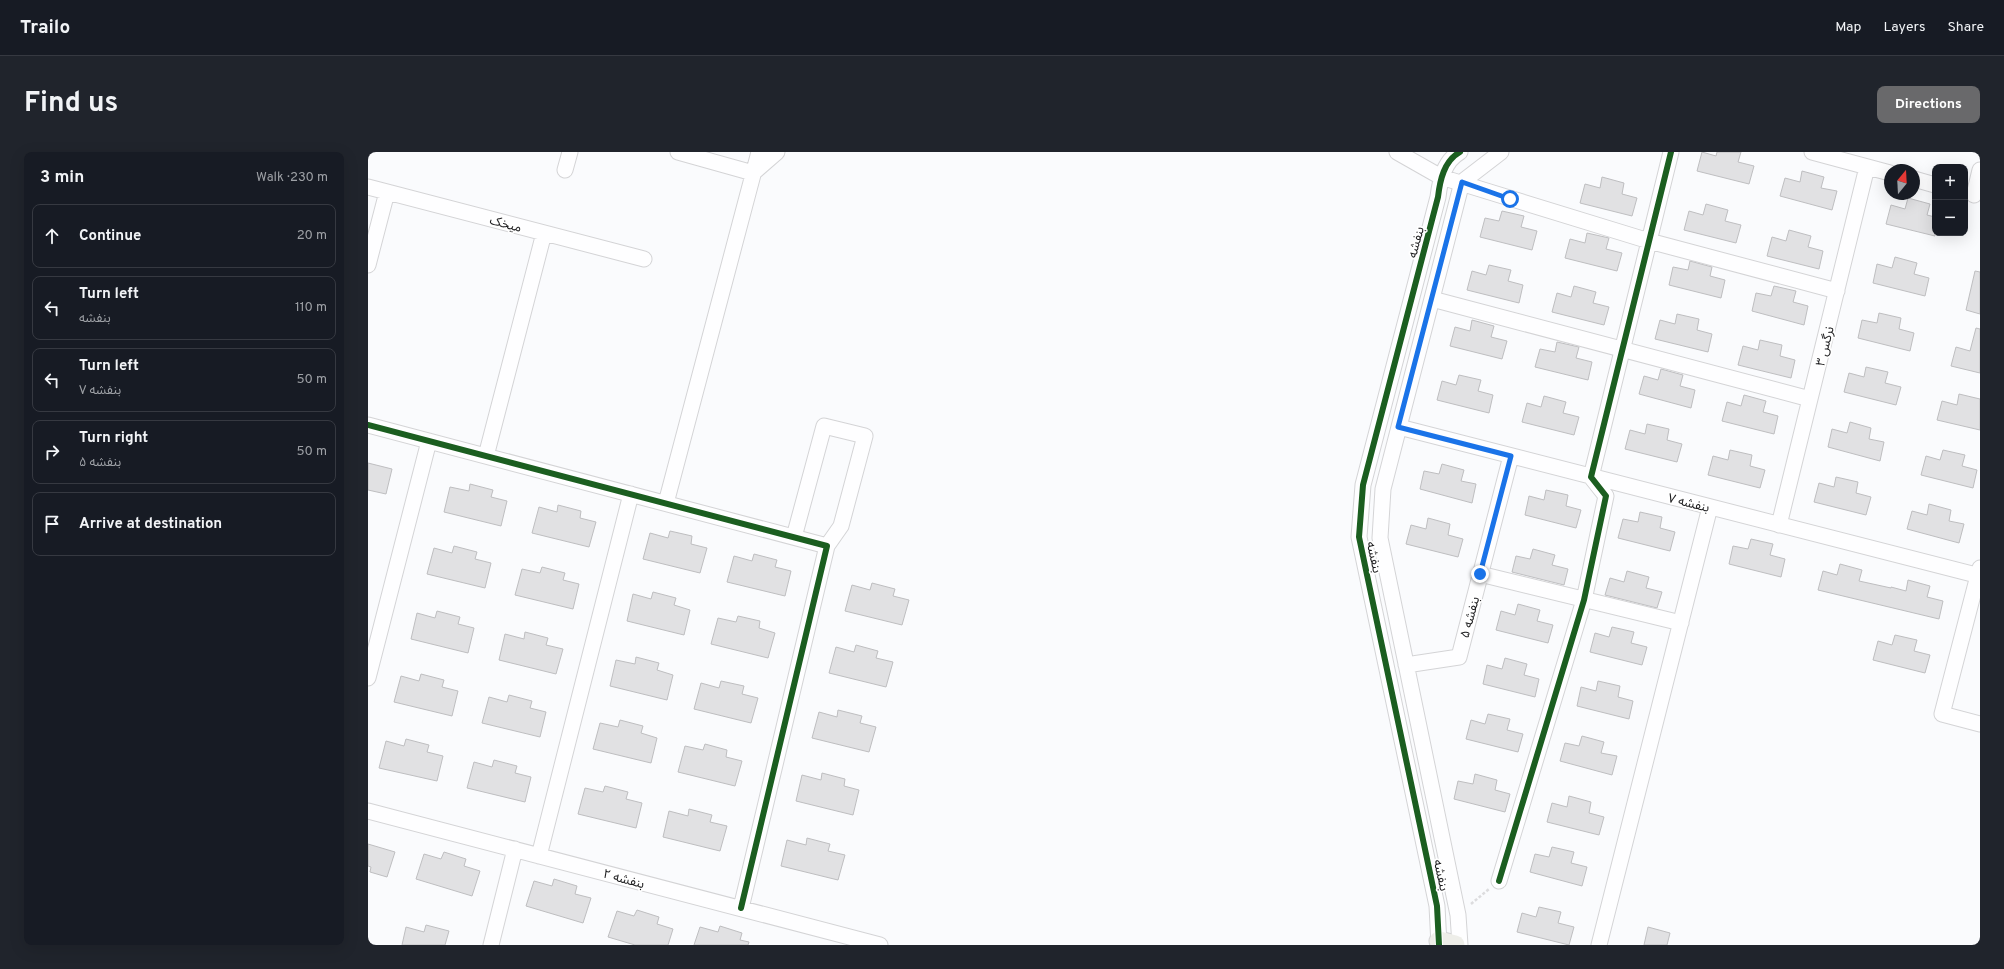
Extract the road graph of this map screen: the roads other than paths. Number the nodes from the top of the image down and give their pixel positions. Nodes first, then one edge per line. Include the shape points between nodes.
1 (570, 152) edge
2 (678, 152) edge
3 (759, 152) edge
4 (777, 152) edge
5 (1397, 152) edge
6 (1501, 152) edge
7 (1671, 152) edge
8 (1812, 152) edge
9 (1452, 153) edge
10 (1867, 167) junction
11 (565, 170) dead end
12 (1980, 170) edge
13 (1884, 171) edge
14 (753, 173) junction
15 (1441, 177) junction
16 (1920, 181) edge
17 (1462, 182) junction
18 (1932, 184) edge
19 (368, 187) edge
20 (387, 192) junction
21 (1973, 195) edge
22 (544, 233) junction
23 (1649, 241) junction
24 (644, 259) dead end
25 (368, 265) edge
26 (1837, 291) junction
27 (1432, 298) junction
28 (1622, 348) junction
29 (1810, 399) junction
30 (368, 425) edge
31 (1398, 427) junction
32 (429, 441) junction
33 (486, 456) junction
34 (1511, 456) junction
35 (1591, 476) junction
36 (631, 494) junction
37 (666, 504) junction
38 (1710, 507) junction
39 (1779, 525) junction
40 (794, 537) junction
41 (827, 546) junction
42 (1979, 573) edge
43 (1480, 574) junction
44 (1584, 600) junction
45 (1681, 623) junction
46 (1406, 664) junction
47 (368, 678) edge
48 (1980, 724) edge
49 (368, 811) edge
50 (515, 849) junction
51 (539, 856) junction
52 (1499, 881) road end
53 (740, 908) junction
54 (1444, 944) edge
55 (491, 945) edge
56 (880, 945) edge
57 (1460, 945) edge
58 (1599, 945) edge

1 - 11 street
2 - 14 street
3 - 14 street
4 - 14 street
5 - 15 street
6 - 17 street
7 - 23 street
8 - 10 street
9 - 15 street
9 - 17 street
10 - 13 street
10 - 26 street, نرگس ۳
12 - 21 street
14 - 37 street
15 - 17 street
15 - 54 street, بنفشه via 1438,197 1363,484 1359,537
16 - 18 street
17 - 23 street
17 - 27 street, بنفشه
19 - 20 street, میخک
20 - 22 street, میخک
20 - 25 street
22 - 24 street, میخک
22 - 33 street
23 - 26 street
23 - 28 street
26 - 29 street, نرگس ۳
27 - 28 street
27 - 31 street, بنفشه
28 - 29 street
28 - 35 street
29 - 39 street, نرگس ۳
30 - 32 street
31 - 34 street, بنفشه ۷
31 - 46 street, بنفشه via 1382,489 1380,538
32 - 33 street
32 - 47 street
33 - 36 street
34 - 35 street, بنفشه ۷
34 - 43 street, بنفشه ۵
35 - 38 street, بنفشه ۷
35 - 44 street via 1606,496
36 - 37 street
36 - 51 street
37 - 40 street
38 - 39 street, بنفشه ۷
38 - 45 street
39 - 42 street, بنفشه ۷
40 - 41 street
40 - 41 street via 824,426 865,436 841,526
41 - 53 street
42 - 48 street via 1942,714
43 - 44 street
43 - 46 street, بنفشه ۵ via 1459,657
44 - 45 street
44 - 52 street
45 - 58 street
46 - 57 street, بنفشه via 1458,915
49 - 50 street, بنفشه ۲
50 - 51 street, بنفشه ۲
50 - 55 street
51 - 53 street, بنفشه ۲
53 - 56 street, بنفشه ۲

